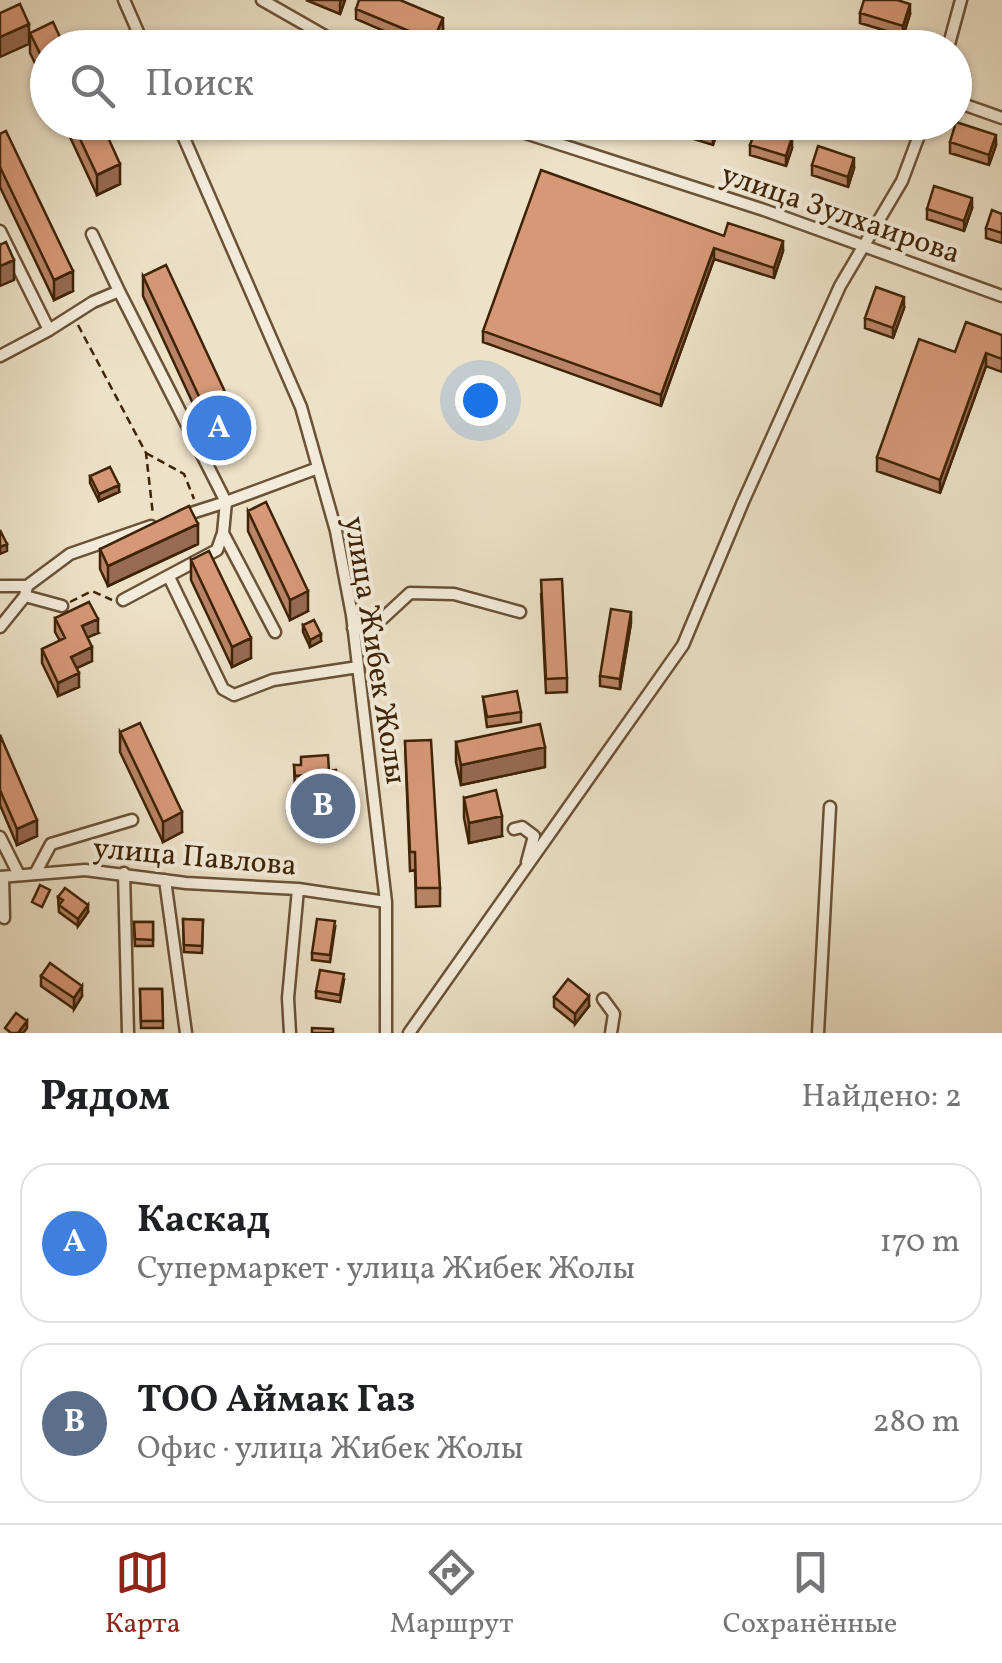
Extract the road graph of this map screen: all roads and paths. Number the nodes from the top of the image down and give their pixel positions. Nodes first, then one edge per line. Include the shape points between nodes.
1 (124, 0) edge
2 (262, 0) edge
3 (961, 0) edge
4 (136, 30) edge
5 (314, 30) edge
6 (953, 30) edge
7 (972, 107) edge
8 (1002, 118) edge
9 (185, 140) edge
10 (548, 140) edge
11 (917, 140) edge
12 (0, 231) edge
13 (92, 234) dead end
14 (864, 246) junction
15 (119, 291) junction
16 (1002, 296) edge
17 (73, 315) junction
18 (49, 330) junction
19 (0, 356) edge
20 (146, 453) junction
21 (318, 468) junction
22 (226, 502) junction
23 (198, 510) junction
24 (154, 524) junction
25 (223, 532) junction
26 (170, 577) junction
27 (0, 586) edge
28 (26, 591) junction
29 (124, 600) joint
30 (62, 606) joint
31 (520, 612) dead end
32 (0, 626) edge
33 (354, 628) junction
34 (276, 632) dead end
35 (358, 667) junction
36 (830, 807) dead end
37 (132, 820) dead end
38 (514, 828) dead end
39 (0, 837) edge
40 (526, 868) junction
41 (36, 872) junction
42 (20, 874) junction
43 (124, 874) junction
44 (1, 877) edge
45 (165, 880) junction
46 (298, 890) junction
47 (386, 902) junction
48 (4, 918) dead end
49 (603, 998) dead end
50 (128, 1033) edge
51 (186, 1033) edge
52 (290, 1033) edge
53 (386, 1033) edge
54 (409, 1033) edge
55 (611, 1033) edge
56 (818, 1033) edge

1 - 4 street
2 - 5 street
3 - 6 street
7 - 8 street
9 - 21 street, улица Жибек Жолы via 302,407
10 - 14 street, улица Зулхаирова
11 - 14 street
12 - 18 street
13 - 15 street
14 - 16 street, улица Зулхаирова
14 - 40 street via 742,502 683,645
15 - 17 street
15 - 22 street
17 - 18 street
17 - 20 path
18 - 19 street
20 - 23 path via 184,474
20 - 24 path
21 - 22 street
21 - 33 street, улица Жибек Жолы
22 - 23 street
22 - 25 street
23 - 24 street
24 - 28 street via 70,554
25 - 26 street via 217,550
25 - 34 street
26 - 29 street
26 - 35 street via 228,693
27 - 28 street
28 - 30 street
28 - 32 street
29 - 30 path via 92,591
31 - 33 street via 454,594 410,593 383,618
33 - 35 street, улица Жибек Жолы
35 - 47 street, улица Жибек Жолы
36 - 56 street
37 - 41 street via 51,844
38 - 40 street via 534,836
39 - 42 street
40 - 54 street
41 - 42 street, улица Павлова
41 - 43 street, улица Павлова
42 - 44 street, улица Павлова
43 - 45 street, улица Павлова
43 - 50 street
44 - 48 street
45 - 46 street, улица Павлова
45 - 51 street
46 - 47 street, улица Павлова
46 - 52 street
47 - 53 street, улица Жибек Жолы
49 - 55 street via 614,1014

